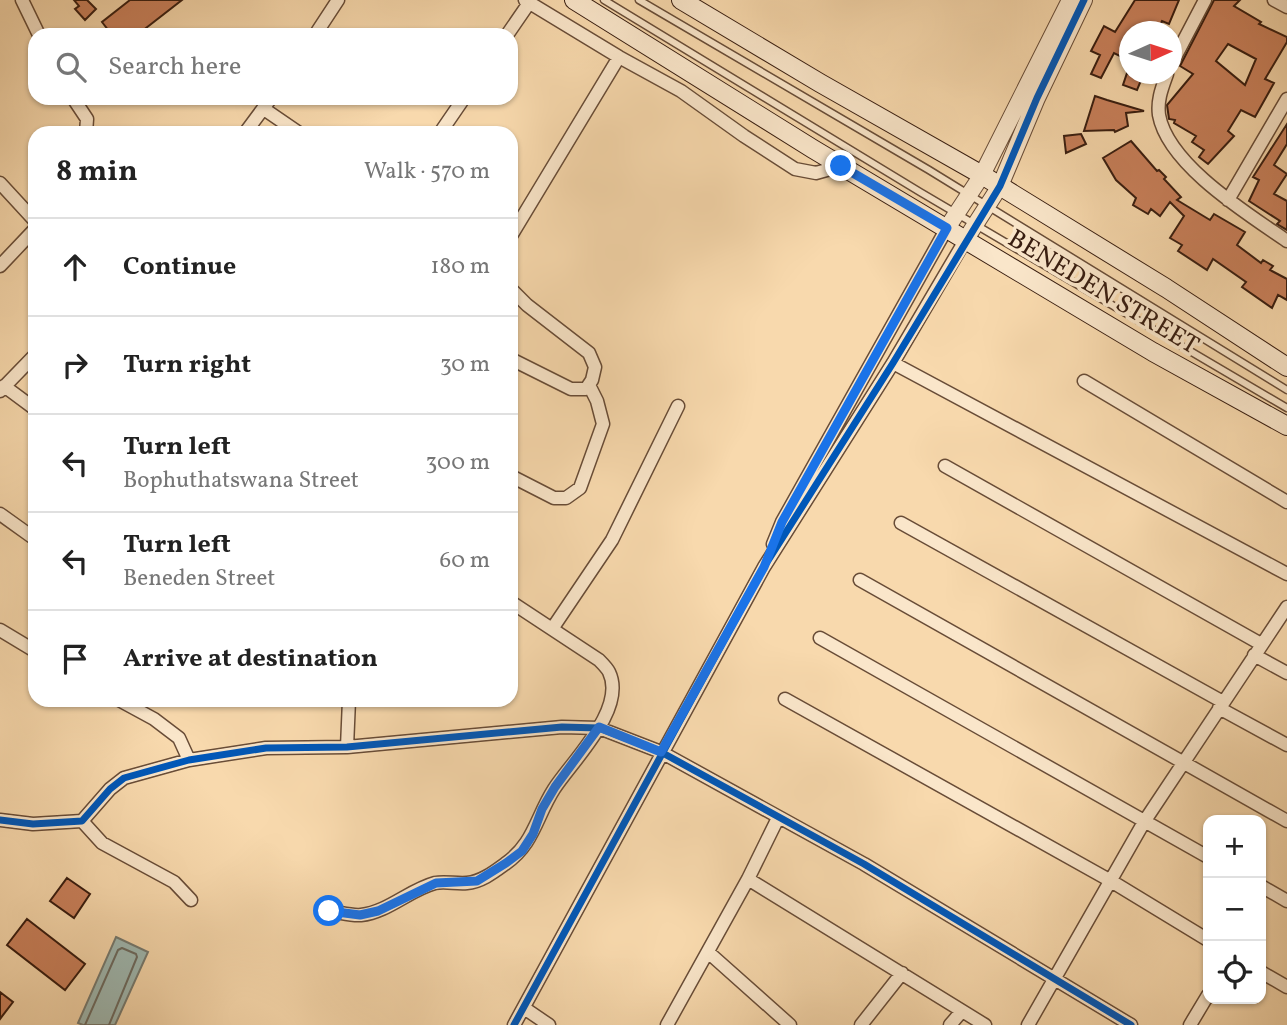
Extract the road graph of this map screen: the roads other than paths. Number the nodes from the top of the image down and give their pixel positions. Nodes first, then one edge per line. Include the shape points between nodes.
1 (22, 0) edge
2 (338, 0) edge
3 (575, 0) edge
4 (604, 0) edge
5 (639, 0) edge
6 (681, 0) edge
7 (1070, 0) edge
8 (1084, 0) edge
9 (1205, 0) edge
10 (1274, 0) edge
11 (527, 2) edge
12 (1287, 7) edge
13 (36, 28) edge
14 (320, 28) edge
15 (511, 28) edge
16 (1182, 43) edge
17 (619, 57) junction
18 (1164, 84) edge
19 (1287, 99) edge
20 (78, 105) edge
21 (267, 105) edge
22 (459, 105) edge
23 (264, 109) junction
24 (86, 126) edge
25 (251, 126) edge
26 (289, 126) edge
27 (445, 126) edge
28 (841, 166) junction
29 (982, 175) junction
30 (0, 183) edge
31 (1000, 186) junction
32 (969, 195) junction
33 (1228, 200) junction
34 (987, 205) junction
35 (28, 213) edge
36 (952, 221) junction
37 (518, 224) edge
38 (971, 232) junction
39 (28, 236) edge
40 (1287, 241) edge
41 (0, 266) edge
42 (518, 296) edge
43 (28, 362) edge
44 (518, 362) edge
45 (893, 363) junction
46 (1287, 367) edge
47 (1084, 381) dead end
48 (589, 384) junction
49 (2, 389) edge
50 (1287, 390) edge
51 (28, 405) edge
52 (678, 407) dead end
53 (1287, 408) edge
54 (1287, 426) edge
55 (945, 466) dead end
56 (518, 480) edge
57 (1287, 502) edge
58 (0, 514) edge
59 (901, 523) dead end
60 (28, 534) edge
61 (764, 567) junction
62 (1287, 574) edge
63 (860, 580) dead end
64 (518, 607) edge
65 (1287, 607) edge
66 (552, 629) junction
67 (0, 630) edge
68 (820, 638) dead end
69 (28, 647) edge
70 (1258, 650) junction
71 (1287, 673) edge
72 (785, 699) dead end
73 (1221, 705) junction
74 (132, 707) edge
75 (349, 707) edge
76 (599, 727) junction
77 (1287, 745) edge
78 (346, 747) junction
79 (661, 752) junction
80 (189, 760) junction
81 (1183, 763) junction
82 (778, 818) junction
83 (0, 820) edge
84 (82, 821) junction
85 (1287, 821) edge
86 (1144, 822) junction
87 (1203, 855) edge
88 (748, 879) junction
89 (1111, 881) junction
90 (1266, 890) edge
91 (191, 900) dead end
92 (1287, 901) edge
93 (329, 911) dead end
94 (1203, 937) edge
95 (708, 952) junction
96 (902, 973) junction
97 (1266, 975) edge
98 (1055, 979) junction
99 (1287, 987) edge
100 (1203, 1003) edge
101 (524, 1008) junction
102 (962, 1011) junction
103 (673, 1022) edge
104 (514, 1025) edge
105 (549, 1025) edge
106 (790, 1025) edge
107 (861, 1025) edge
108 (950, 1025) edge
109 (985, 1025) edge
110 (1028, 1025) edge
111 (1131, 1025) edge
112 (1190, 1025) edge

1 - 13 street
2 - 14 street
3 - 28 main road, BENEDEN STREET
4 - 36 lane
5 - 32 lane
6 - 29 main road, BENEDEN STREET
7 - 29 street
8 - 31 street
9 - 16 street
10 - 12 street
11 - 15 street
11 - 17 street
17 - 28 street via 681,91 795,169 816,173
17 - 37 street
18 - 33 street via 1159,113 1169,142
19 - 33 street
20 - 24 street
21 - 23 street
22 - 27 street
23 - 25 street
23 - 26 street
28 - 36 main road, BENEDEN STREET
29 - 31 main road, BENEDEN STREET
29 - 32 street
30 - 35 street
31 - 34 street
31 - 46 main road, BENEDEN STREET
32 - 34 lane
32 - 36 street
33 - 40 street
34 - 38 street
34 - 50 lane
36 - 38 main road, BENEDEN STREET
36 - 61 street via 782,522
38 - 45 street
38 - 53 lane
38 - 54 main road, BENEDEN STREET via 1153,352
39 - 41 street
42 - 48 street via 589,353 594,367
43 - 49 street
44 - 48 street via 571,389 586,389
45 - 61 street
45 - 62 street
47 - 57 street
48 - 56 street via 603,424 580,488 566,498 554,498
49 - 51 street
52 - 66 street via 612,540
55 - 70 street
58 - 60 street
59 - 73 street
61 - 79 street
63 - 81 street
64 - 66 street
65 - 70 street
66 - 76 street via 599,660 609,672 609,705
67 - 69 street
68 - 86 street
70 - 71 street
70 - 73 street
72 - 89 street
73 - 77 street
73 - 81 street
74 - 80 street via 179,738
75 - 78 street
76 - 78 street
76 - 79 street
76 - 93 street via 555,787 522,851 506,863 477,881 436,883 378,911 360,915
78 - 80 street via 267,748
79 - 82 street
79 - 101 street
80 - 84 street via 124,778
81 - 85 street
81 - 86 street
82 - 88 street
82 - 98 street
83 - 84 street via 33,824
84 - 91 street via 102,842 174,882
86 - 87 street
86 - 89 street
88 - 95 street
88 - 96 street
89 - 94 street
89 - 98 street
90 - 92 street
95 - 103 street
95 - 106 street
96 - 102 street
96 - 107 street
97 - 99 street
98 - 110 street
98 - 111 street
100 - 112 street
101 - 104 street
101 - 105 street
102 - 108 street
102 - 109 street

